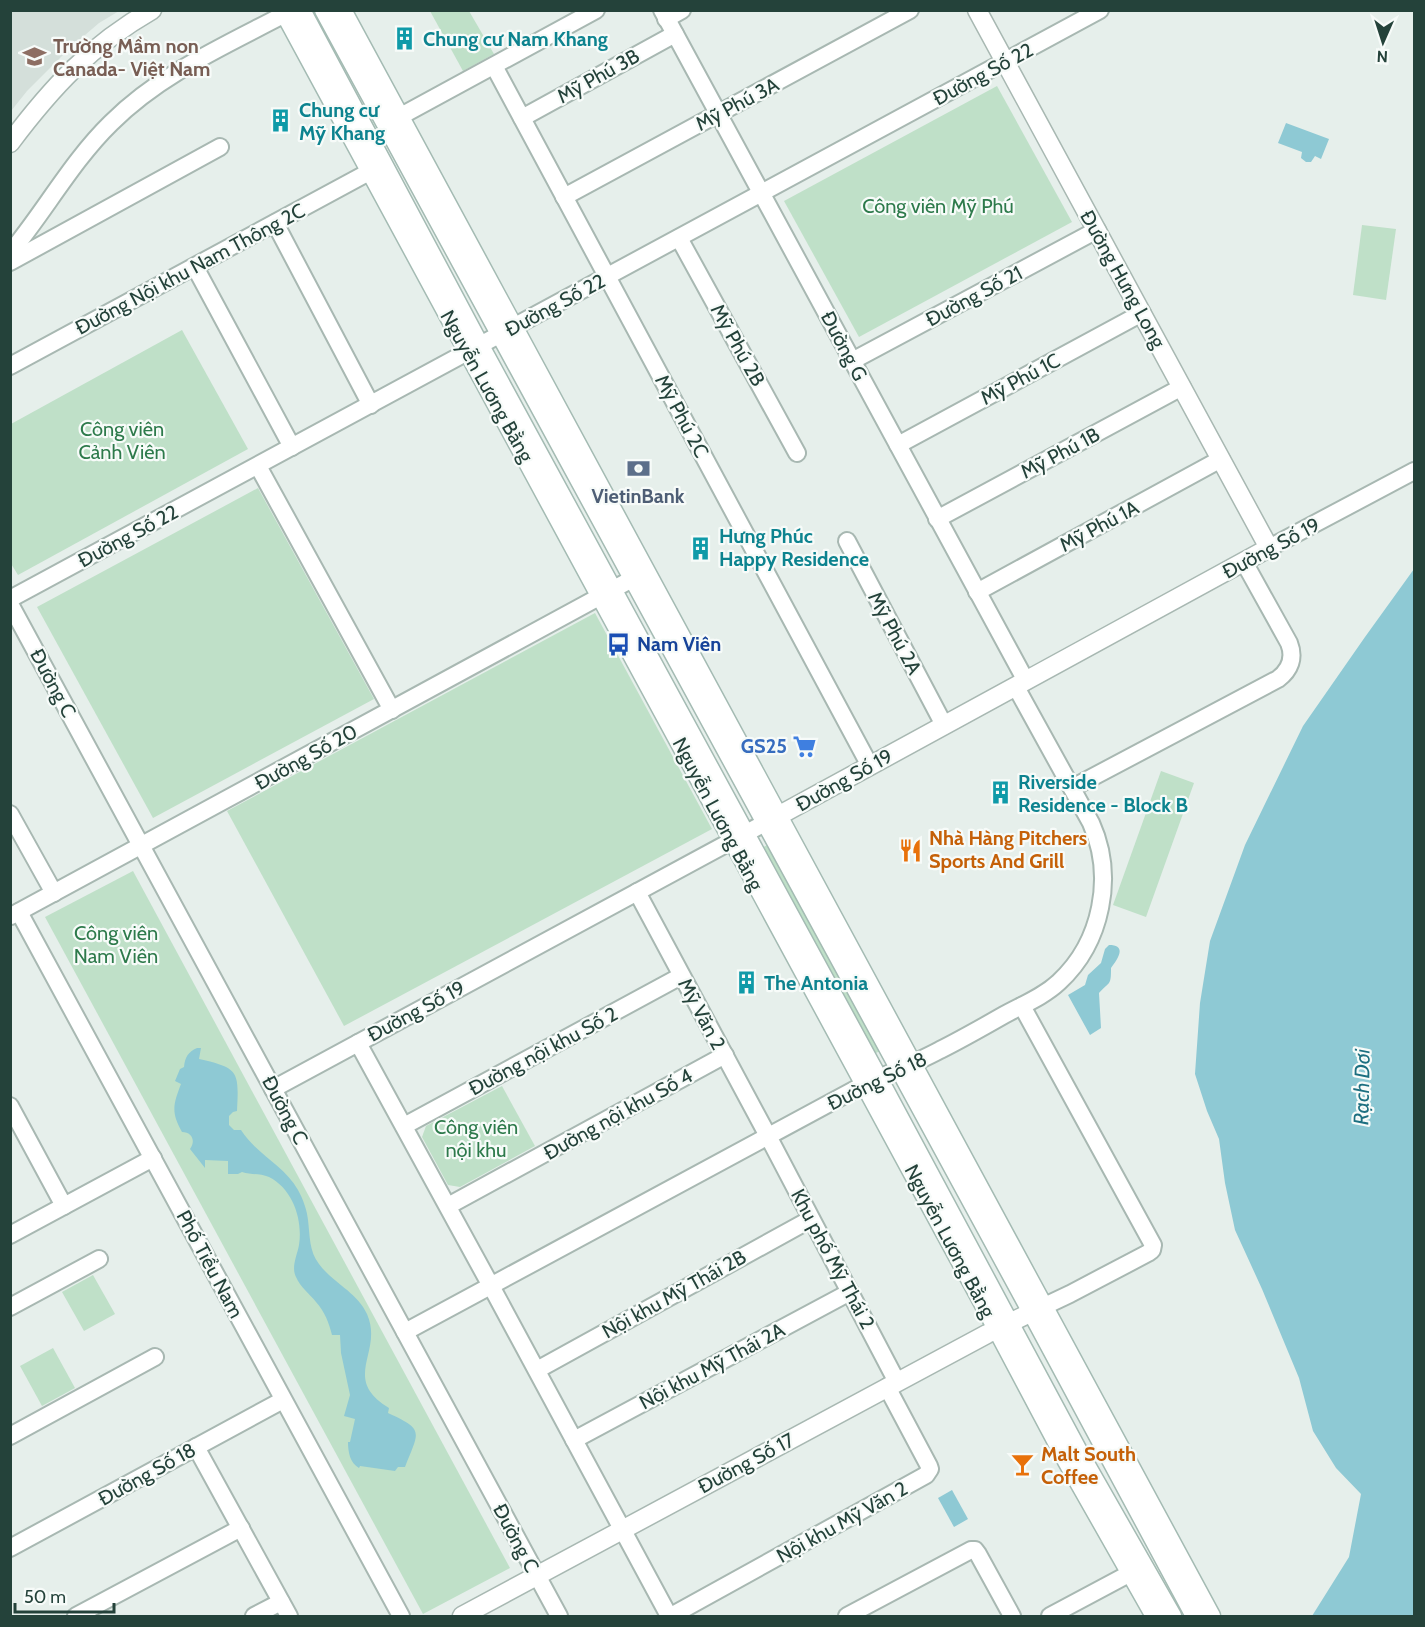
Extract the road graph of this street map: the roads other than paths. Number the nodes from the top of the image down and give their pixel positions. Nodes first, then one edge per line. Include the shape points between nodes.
1 (152, 10) edge
2 (324, 10) edge
3 (342, 10) edge
4 (596, 10) edge
5 (682, 10) edge
6 (910, 10) edge
7 (977, 10) edge
8 (1100, 10) edge
9 (290, 12) edge
10 (664, 15) edge
11 (675, 34) junction
12 (1005, 62) junction
13 (494, 66) junction
14 (718, 114) junction
15 (522, 118) junction
16 (393, 120) junction
17 (10, 143) edge
18 (220, 147) dead end
19 (369, 172) junction
20 (761, 194) junction
21 (564, 197) junction
22 (275, 223) junction
23 (1097, 230) junction
24 (679, 238) junction
25 (10, 253) edge
26 (10, 262) edge
27 (195, 267) junction
28 (607, 277) junction
29 (1142, 313) junction
30 (507, 331) junction
31 (474, 349) junction
32 (852, 361) junction
33 (10, 366) edge
34 (1182, 387) junction
35 (370, 405) junction
36 (898, 445) junction
37 (292, 447) junction
38 (797, 453) dead end
39 (1221, 459) junction
40 (258, 466) junction
41 (1414, 471) edge
42 (938, 519) junction
43 (847, 541) dead end
44 (1269, 548) junction
45 (1244, 562) junction
46 (640, 575) junction
47 (977, 592) junction
48 (607, 593) junction
49 (10, 599) edge
50 (10, 604) edge
51 (1021, 684) junction
52 (392, 710) junction
53 (944, 725) junction
54 (870, 766) junction
55 (1072, 788) junction
56 (10, 814) edge
57 (772, 819) junction
58 (738, 837) junction
59 (141, 846) junction
60 (637, 892) junction
61 (54, 893) junction
62 (15, 914) edge
63 (681, 976) junction
64 (1022, 1006) junction
65 (358, 1043) junction
66 (724, 1055) junction
67 (905, 1066) junction
68 (872, 1081) junction
69 (273, 1089) junction
70 (10, 1107) edge
71 (15, 1125) edge
72 (404, 1126) junction
73 (768, 1136) junction
74 (153, 1158) junction
75 (64, 1206) junction
76 (448, 1206) junction
77 (812, 1219) junction
78 (10, 1235) edge
79 (99, 1259) dead end
80 (491, 1286) junction
81 (850, 1292) junction
82 (10, 1307) edge
83 (1038, 1310) junction
84 (1003, 1326) junction
85 (405, 1332) junction
86 (155, 1357) dead end
87 (537, 1370) junction
88 (892, 1385) junction
89 (283, 1400) junction
90 (10, 1436) edge
91 (574, 1440) junction
92 (196, 1447) junction
93 (241, 1528) junction
94 (623, 1530) junction
95 (10, 1548) edge
96 (1137, 1570) junction
97 (537, 1576) junction
98 (285, 1609) edge
99 (1205, 1616) edge
100 (76, 1617) edge
101 (254, 1617) edge
102 (401, 1617) edge
103 (462, 1617) edge
104 (559, 1617) edge
105 (670, 1617) edge
106 (847, 1617) edge
107 (1012, 1617) edge
108 (1050, 1617) edge
109 (1155, 1617) edge
110 (1172, 1617) edge

1 - 17 main road via 97,47 62,79
2 - 16 main road, Nguyễn Lương Bằng
3 - 16 main road, Nguyễn Lương Bằng
4 - 13 street
5 - 10 street
6 - 14 street, Mỹ Phú 3A
7 - 12 main road, Đường Hưng Long
8 - 12 street, Đường Số 22
9 - 19 main road, Nguyễn Lương Bằng
9 - 25 street via 190,64 139,97 97,138
9 - 31 main road, Nguyễn Lương Bằng
10 - 11 street, Đường G
11 - 14 street, Đường G
11 - 15 street, Mỹ Phú 3B
12 - 20 street, Đường Số 22
12 - 23 main road, Đường Hưng Long
13 - 15 street, Mỹ Phú 2C
13 - 16 street
14 - 20 street, Đường G
14 - 21 street, Mỹ Phú 3A
15 - 21 street, Mỹ Phú 2C
16 - 30 main road, Nguyễn Lương Bằng
18 - 26 street
19 - 22 street, Đường Nội khu Nam Thông 2C
19 - 31 main road, Nguyễn Lương Bằng
20 - 24 street, Đường Số 22
20 - 32 street, Đường G
21 - 28 street, Mỹ Phú 2C
22 - 27 street, Đường Nội khu Nam Thông 2C
22 - 35 street
23 - 29 main road, Đường Hưng Long
23 - 32 street, Đường Số 21
24 - 28 street, Đường Số 22
24 - 38 street, Mỹ Phú 2B
27 - 33 street, Đường Nội khu Nam Thông 2C
27 - 37 street
28 - 30 street, Đường Số 22
28 - 54 street, Mỹ Phú 2C
29 - 34 main road, Đường Hưng Long
29 - 36 street, Mỹ Phú 1C
30 - 31 street, Đường Số 22
30 - 46 main road, Nguyễn Lương Bằng
31 - 35 street, Đường Số 22
31 - 48 main road, Nguyễn Lương Bằng
32 - 36 street, Đường G
34 - 39 main road, Đường Hưng Long
34 - 42 street, Mỹ Phú 1B
35 - 37 street, Đường Số 22
36 - 42 street, Đường G
37 - 40 street, Đường Số 22
39 - 44 main road, Đường Hưng Long
39 - 47 street, Mỹ Phú 1A
40 - 49 street, Đường Số 22
40 - 52 street
41 - 44 street, Đường Số 19
42 - 47 street, Đường G
43 - 53 street, Mỹ Phú 2A
44 - 45 main road, Đường Số 19
45 - 51 main road, Đường Số 19
45 - 55 street via 1289,643 1292,656 1288,670 1278,680
46 - 48 street, Đường Số 20
46 - 57 main road, Nguyễn Lương Bằng
47 - 51 street, Đường G
48 - 52 street, Đường Số 20
48 - 58 main road, Nguyễn Lương Bằng
50 - 59 street, Đường C
51 - 53 main road, Đường Số 19
51 - 55 street, Đường Số 18
52 - 59 street, Đường Số 20
53 - 54 main road, Đường Số 19
54 - 57 main road, Đường Số 19
55 - 64 street, Đường Số 18 via 1100,847 1100,911 1082,952 1067,973 1047,992
56 - 61 street
57 - 58 street, Đường Số 19
57 - 67 main road, Nguyễn Lương Bằng
58 - 60 street, Đường Số 19
58 - 68 main road, Nguyễn Lương Bằng
59 - 61 street, Đường Số 20
59 - 69 street, Đường C
60 - 63 street, Mỹ Văn 2
60 - 65 street, Đường Số 19
61 - 62 street, Đường Số 20
62 - 74 street, Phố Tiểu Nam
63 - 66 street, Mỹ Văn 2
63 - 72 street, Đường nội khu Số 2
64 - 67 street, Đường Số 18
64 - 83 street via 1153,1245 1148,1253
65 - 69 street, Đường Số 19
65 - 72 street
66 - 73 street, Mỹ Văn 2
66 - 76 street, Đường nội khu Số 4
67 - 68 street, Đường Số 18
67 - 83 main road, Nguyễn Lương Bằng
68 - 73 street, Đường Số 18
68 - 84 main road, Nguyễn Lương Bằng
69 - 85 street, Đường C
70 - 71 street
71 - 75 street
72 - 76 street
73 - 77 street, Khu phố Mỹ Thái 2
73 - 80 street, Đường Số 18
74 - 75 street
74 - 89 street, Phố Tiểu Nam
75 - 78 street
76 - 80 street
77 - 81 street, Khu phố Mỹ Thái 2
77 - 87 street, Nội khu Mỹ Thái 2B
79 - 82 street
80 - 85 street, Đường Số 18
80 - 87 street
81 - 88 street, Khu phố Mỹ Thái 2
81 - 91 street, Nội khu Mỹ Thái 2A
83 - 84 main road, Đường Số 17
83 - 99 main road, Nguyễn Lương Bằng
84 - 88 main road, Đường Số 17
84 - 96 main road, Nguyễn Lương Bằng via 1079,1454
85 - 97 street, Đường C
86 - 90 street
87 - 91 street
88 - 94 main road, Đường Số 17
88 - 105 street, Nội khu Mỹ Văn 2 via 929,1466 926,1475
89 - 92 street, Đường Số 18
89 - 102 street, Phố Tiểu Nam
91 - 94 street
92 - 93 street
92 - 95 street, Đường Số 18
93 - 98 street
93 - 100 street
94 - 97 main road, Đường Số 17
94 - 105 street
96 - 108 street
96 - 109 main road, Nguyễn Lương Bằng
96 - 110 main road, Nguyễn Lương Bằng
97 - 103 main road, Đường Số 17
97 - 104 street, Đường C
98 - 101 street
106 - 107 street via 975,1550

